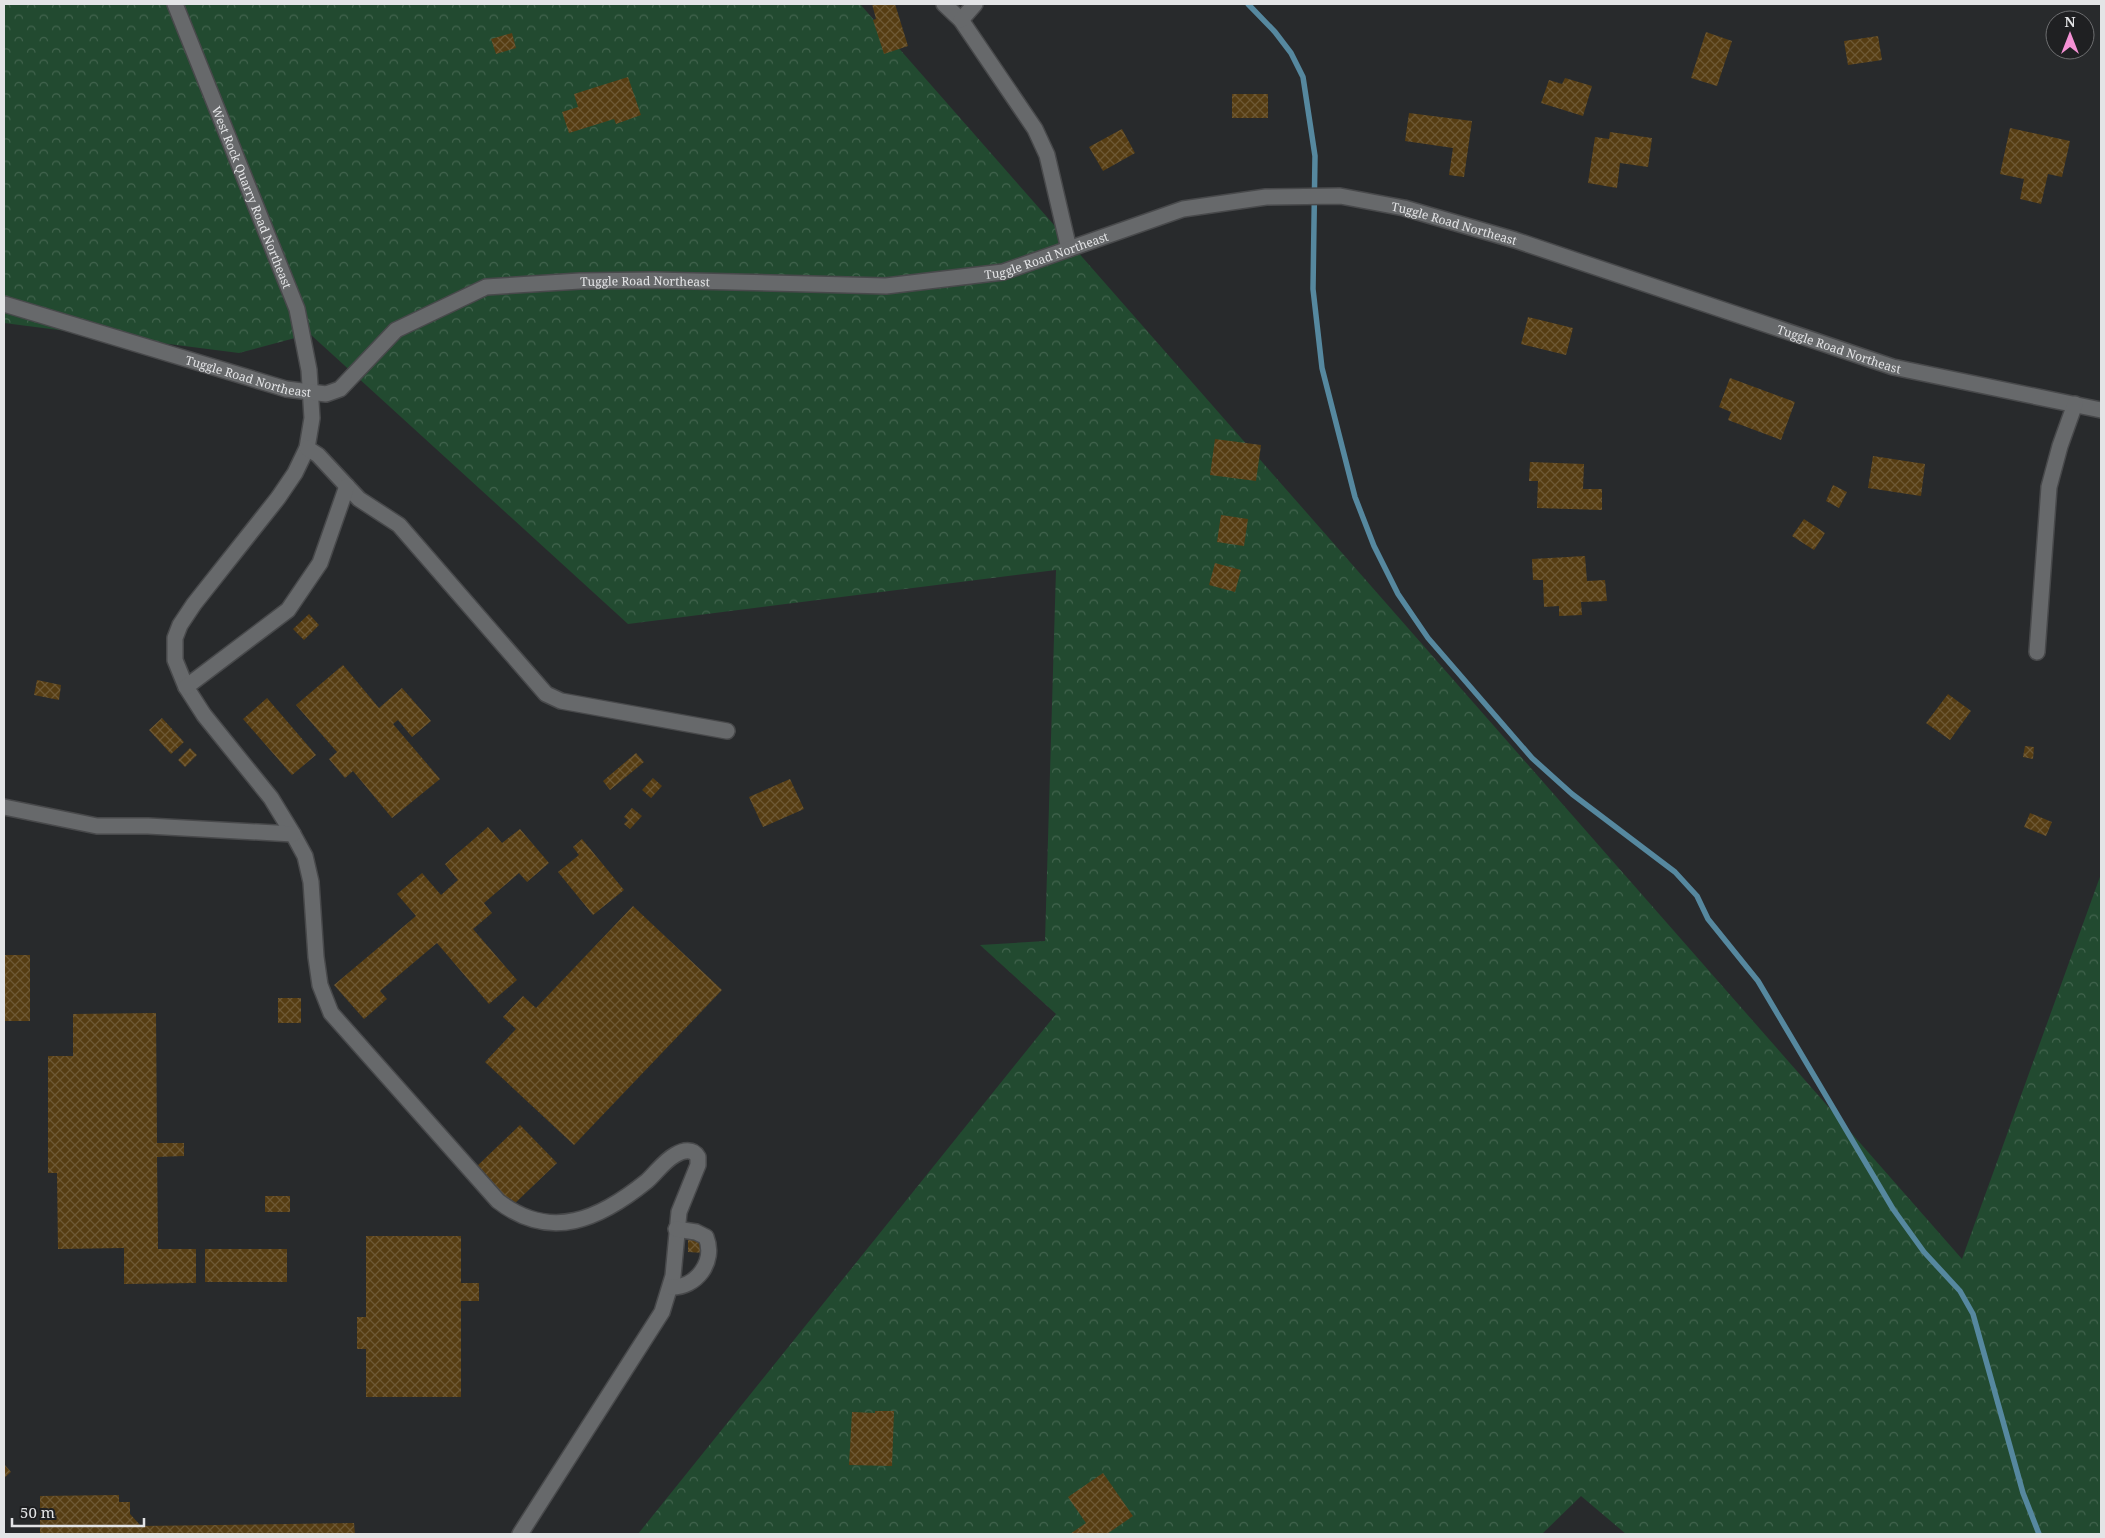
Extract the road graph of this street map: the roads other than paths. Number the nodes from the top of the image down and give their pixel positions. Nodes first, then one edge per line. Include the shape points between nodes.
1 (175, 4) edge
2 (944, 4) edge
3 (975, 4) edge
4 (961, 20) junction
5 (1069, 249) junction
6 (4, 304) edge
7 (311, 393) junction
8 (2075, 404) junction
9 (2101, 410) edge
10 (307, 448) junction
11 (347, 486) junction
12 (2037, 652) dead end
13 (186, 688) junction
14 (727, 730) dead end
15 (4, 807) edge
16 (293, 834) junction
17 (676, 1229) junction
18 (671, 1287) junction
19 (520, 1534) edge

1 - 7 street, West Rock Quarry Road Northeast via 297,309
2 - 4 street
3 - 4 street
4 - 5 street via 1035,130 1047,155
5 - 7 street, Tuggle Road Northeast via 1003,272 886,286 580,280 486,287 396,330 340,389 326,394
5 - 8 street, Tuggle Road Northeast via 1183,209 1266,197 1340,196 1404,208 1515,240 1893,367
6 - 7 street, Tuggle Road Northeast via 286,389
7 - 10 street, West Rock Quarry Road Northeast via 311,432
8 - 9 street, Tuggle Road Northeast
8 - 12 street via 2049,487
10 - 11 street via 318,455
10 - 13 street, West Rock Quarry Road Northeast via 278,498 180,626 174,650
11 - 13 street via 320,563 288,610
11 - 14 street via 360,499 399,525 546,694 561,701
13 - 16 street, West Rock Quarry Road Northeast via 271,798
15 - 16 street via 96,826
16 - 17 street, West Rock Quarry Road Northeast via 305,856 311,882 320,985 332,1013 498,1201 518,1215 543,1223 574,1221 605,1209 646,1181 673,1156 688,1151 697,1154 698,1166 681,1206
17 - 18 street
17 - 18 street via 706,1237 708,1257 702,1273 694,1280 686,1286
18 - 19 street via 662,1312

